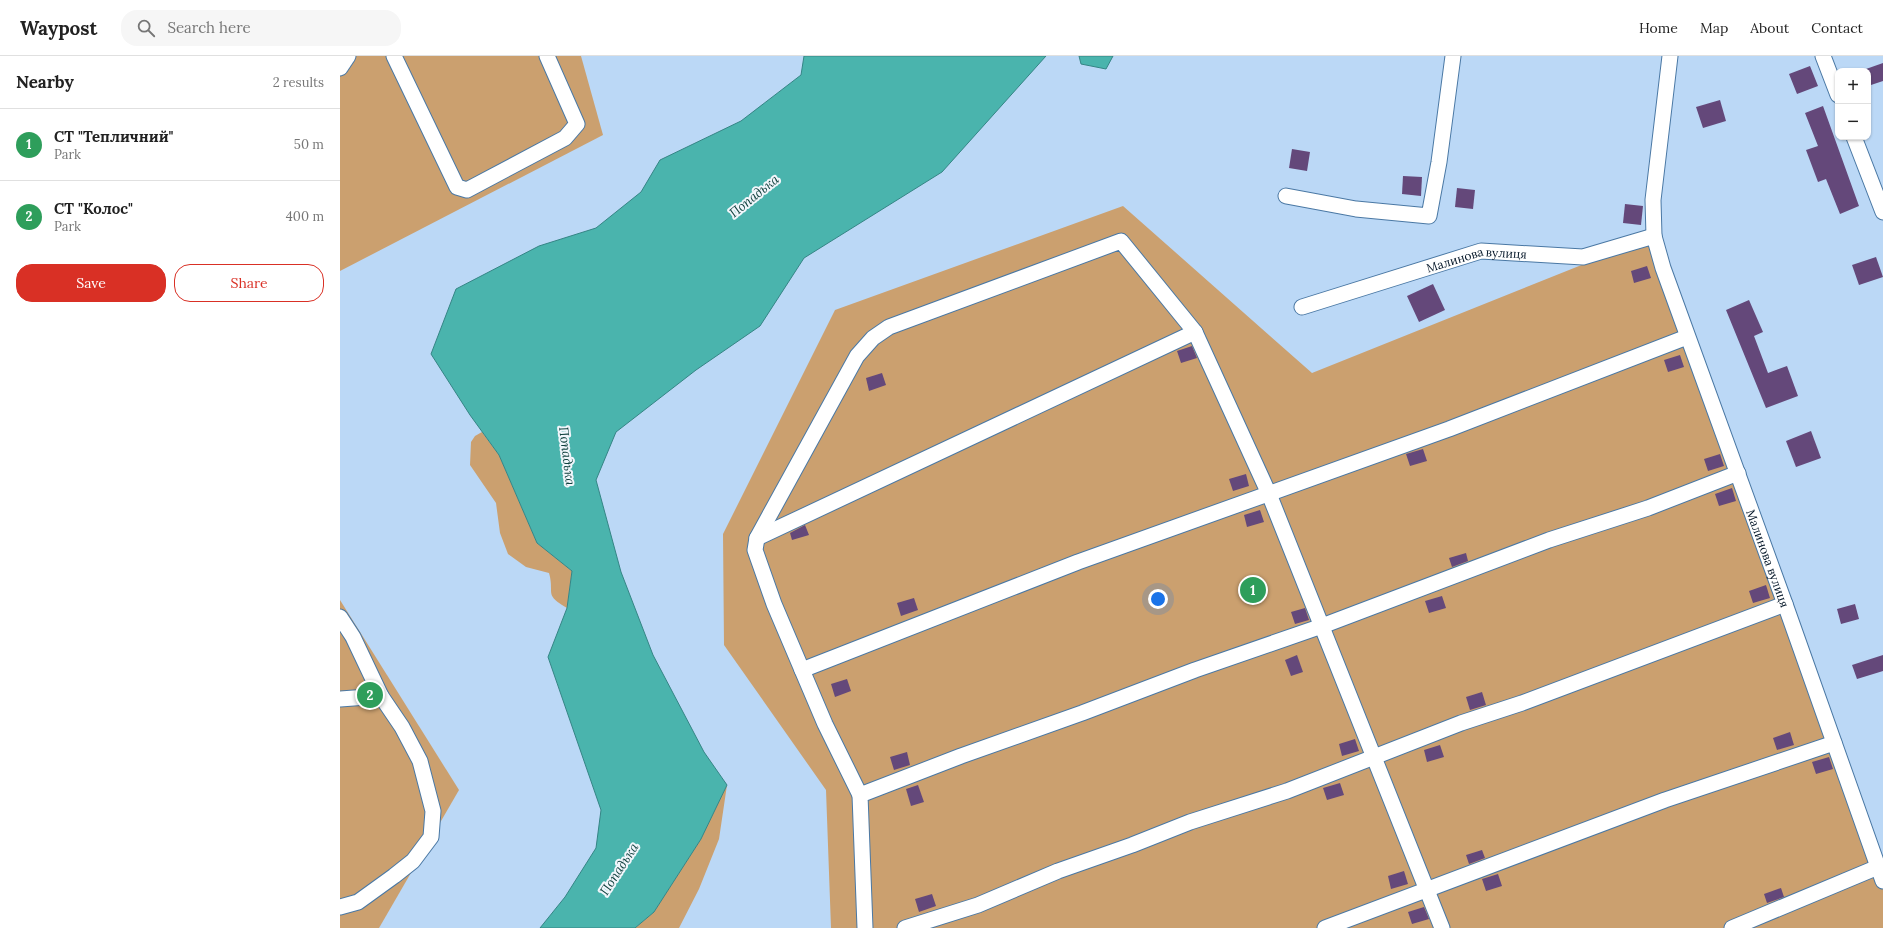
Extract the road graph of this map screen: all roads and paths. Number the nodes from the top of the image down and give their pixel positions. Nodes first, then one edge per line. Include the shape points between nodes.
1 (348, 56) edge
2 (394, 56) edge
3 (547, 56) edge
4 (1453, 56) edge
5 (1670, 56) edge
6 (1823, 56) edge
7 (340, 68) edge
8 (1835, 87) edge
9 (1855, 140) edge
10 (1286, 196) dead end
11 (1883, 212) edge
12 (1654, 236) junction
13 (1302, 307) dead end
14 (1195, 332) junction
15 (1687, 337) junction
16 (1738, 473) junction
17 (1269, 494) junction
18 (757, 538) junction
19 (1785, 604) junction
20 (340, 617) edge
21 (1322, 626) junction
22 (802, 670) junction
23 (381, 696) junction
24 (340, 699) edge
25 (1834, 743) junction
26 (1374, 757) junction
27 (860, 795) junction
28 (1880, 874) edge
29 (1427, 889) junction
30 (340, 908) edge
31 (865, 928) edge
32 (905, 928) edge
33 (1325, 928) edge
34 (1442, 928) edge
35 (1732, 928) edge

1 - 7 street
2 - 3 street via 456,186 467,190 565,138 577,124
4 - 10 street via 1429,216 1356,209
5 - 12 street, Малинова вулиця via 1653,200
6 - 8 street
9 - 11 street
12 - 13 street, Малинова вулиця via 1584,257 1481,251
12 - 15 street, Малинова вулиця
14 - 17 street
14 - 18 street
14 - 18 street via 1121,241 889,327 873,338 857,356
15 - 16 street, Малинова вулиця
15 - 17 street via 1450,429
16 - 19 street, Малинова вулиця
16 - 21 street via 1648,508 1549,540
17 - 21 street
17 - 22 street via 1078,562
18 - 22 street via 755,550 758,563
19 - 25 street, Малинова вулиця
19 - 26 street
20 - 23 street via 353,637
21 - 26 street
21 - 27 street via 1195,670
22 - 27 street
23 - 24 street
23 - 30 street via 402,727 420,761 433,811 431,837 413,861 394,876 358,902
25 - 28 street, Малинова вулиця
25 - 29 street via 1665,800
26 - 29 street
26 - 32 street via 1287,791 1190,822 1058,871 978,905
27 - 31 street
28 - 35 street
29 - 33 street
29 - 34 street

